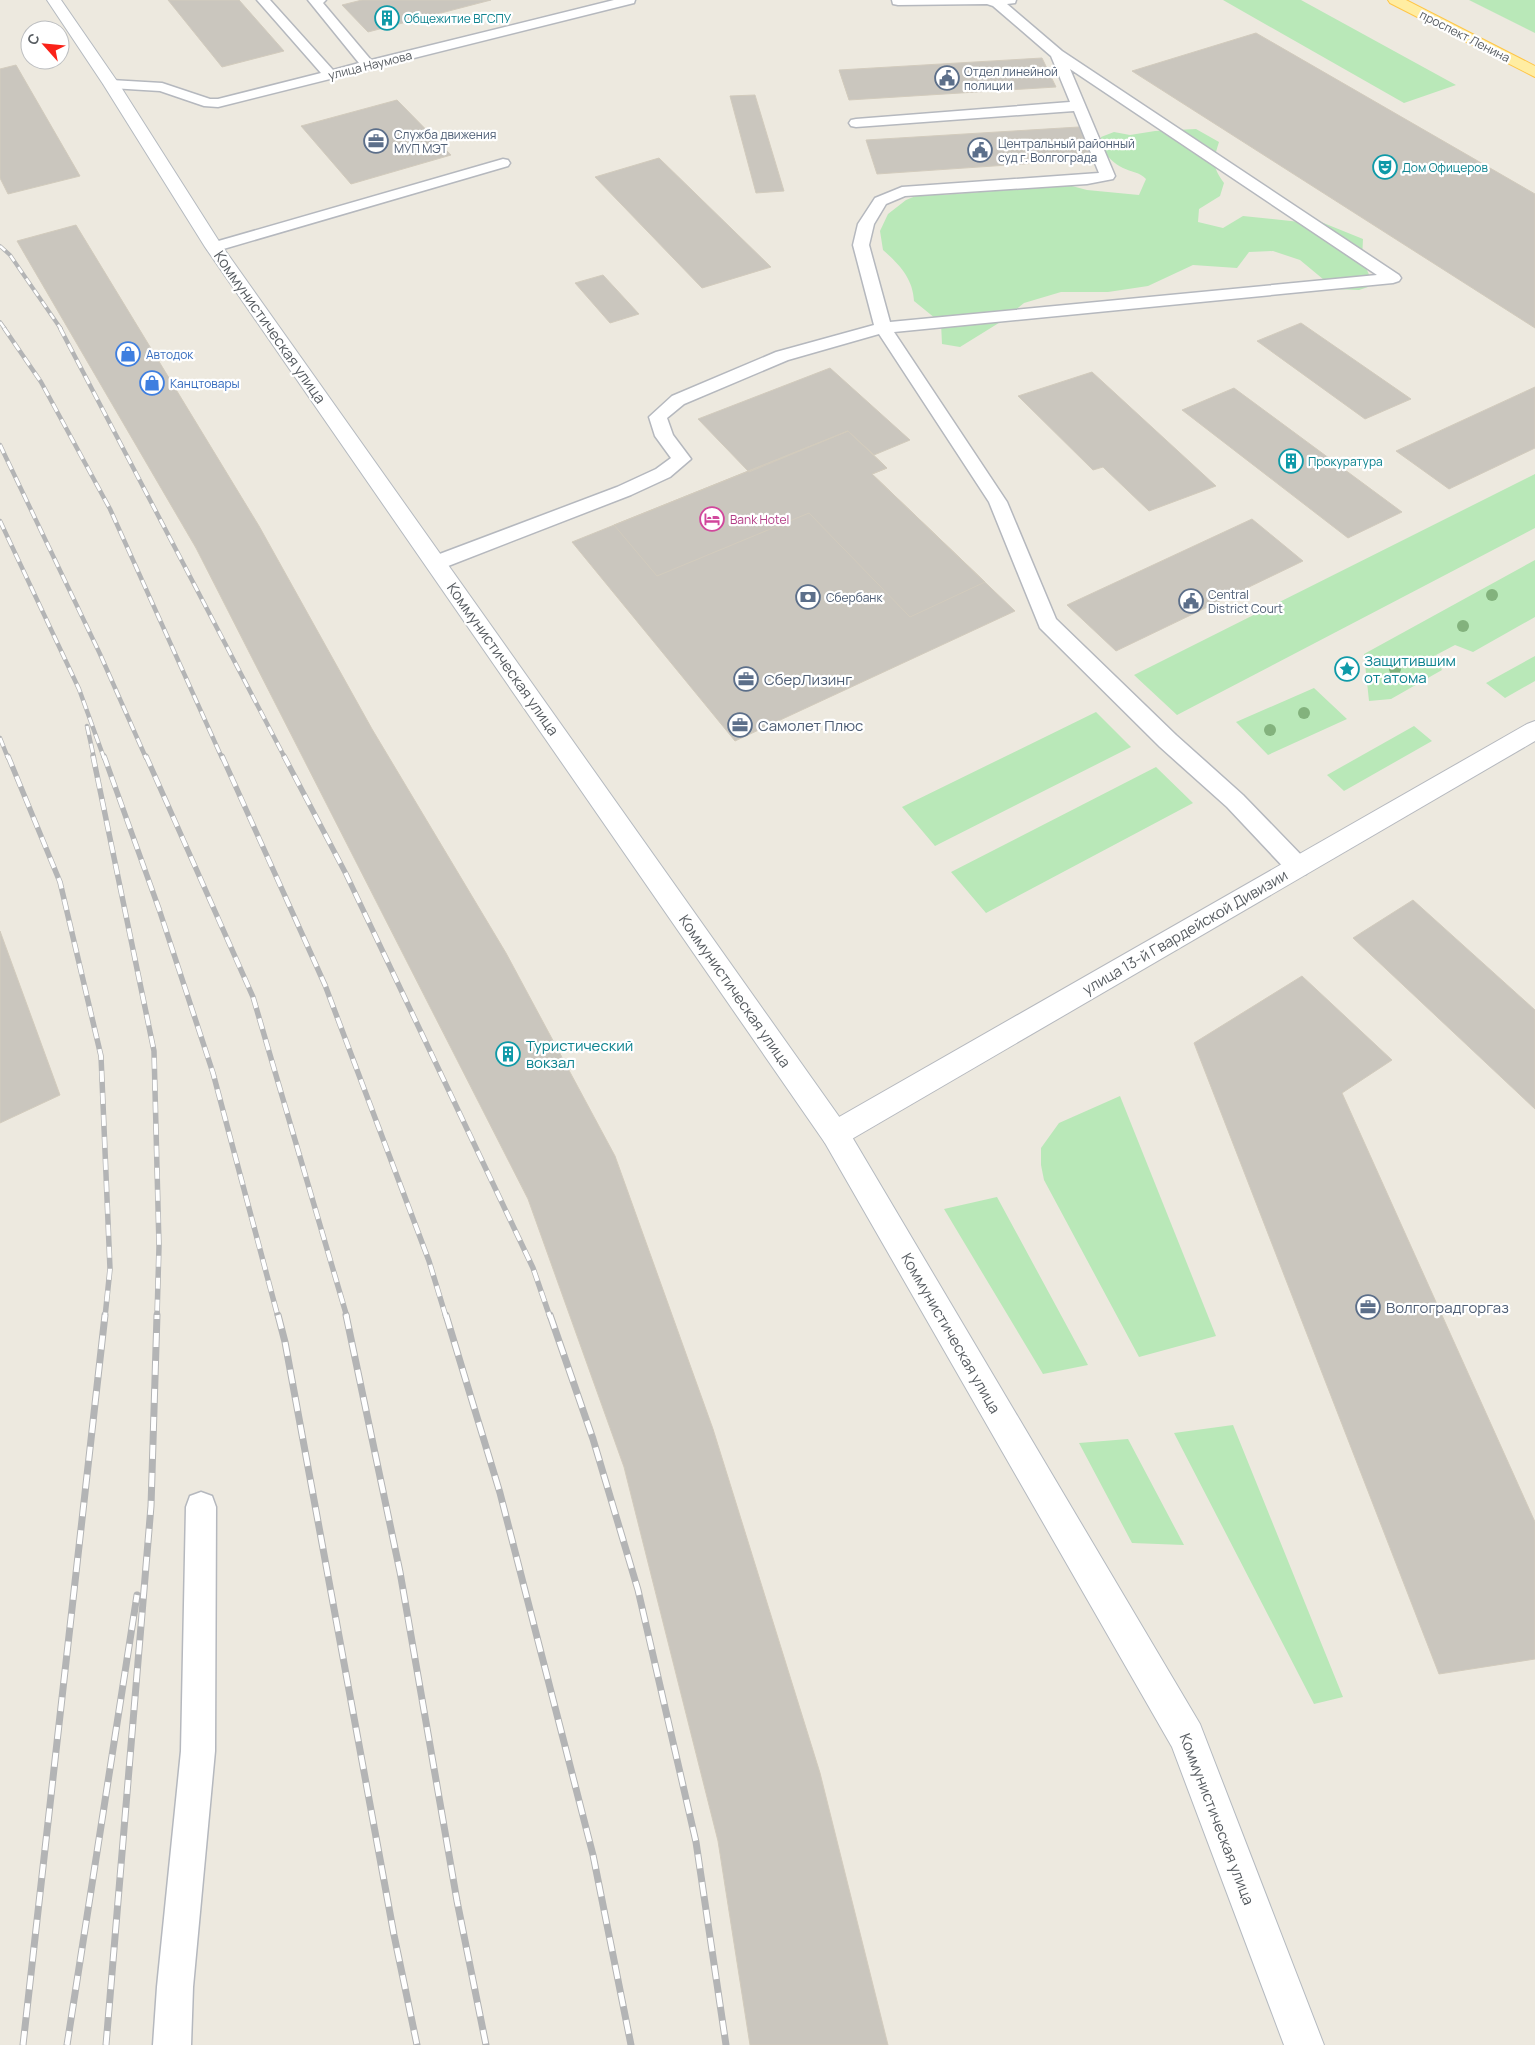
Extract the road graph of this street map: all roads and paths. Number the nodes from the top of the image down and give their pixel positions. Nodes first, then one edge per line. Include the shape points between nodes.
1 (54, 0) edge
2 (263, 0) edge
3 (320, 0) edge
4 (629, 0) edge
5 (1395, 0) edge
6 (898, 1) dead end
7 (1004, 2) edge
8 (1412, 5) edge
9 (1057, 54) junction
10 (368, 65) junction
11 (1535, 72) edge
12 (330, 75) junction
13 (112, 84) junction
14 (1079, 106) junction
15 (856, 123) dead end
16 (503, 163) dead end
17 (214, 247) junction
18 (883, 328) junction
19 (436, 563) junction
20 (1535, 730) edge
21 (1298, 867) junction
22 (835, 1134) junction
23 (201, 1507) dead end
24 (172, 2045) edge
25 (1304, 2045) edge

1 - 13 main road, Коммунистическая улица
2 - 12 lane
3 - 10 lane via 314,1
4 - 10 lane, улица Наумова
5 - 8 main road, проспект Ленина
6 - 7 lane
7 - 9 lane
8 - 11 main road, проспект Ленина
9 - 14 lane
9 - 18 lane via 1393,278
10 - 12 lane, улица Наумова
12 - 13 lane, улица Наумова via 218,103 208,103 162,87
13 - 17 main road, Коммунистическая улица
14 - 15 lane
14 - 18 lane via 1108,176 902,192 880,201 866,224 861,245
16 - 17 lane
17 - 19 main road, Коммунистическая улица
18 - 19 lane via 782,356 678,400 658,417 664,436 682,459 663,473
18 - 21 lane via 998,502 1048,623 1168,741 1235,801
19 - 22 main road, Коммунистическая улица
20 - 21 main road, улица 13-й Гвардейской Дивизии
21 - 22 main road, улица 13-й Гвардейской Дивизии
22 - 25 main road, Коммунистическая улица via 1187,1738
23 - 24 lane via 198,1751

